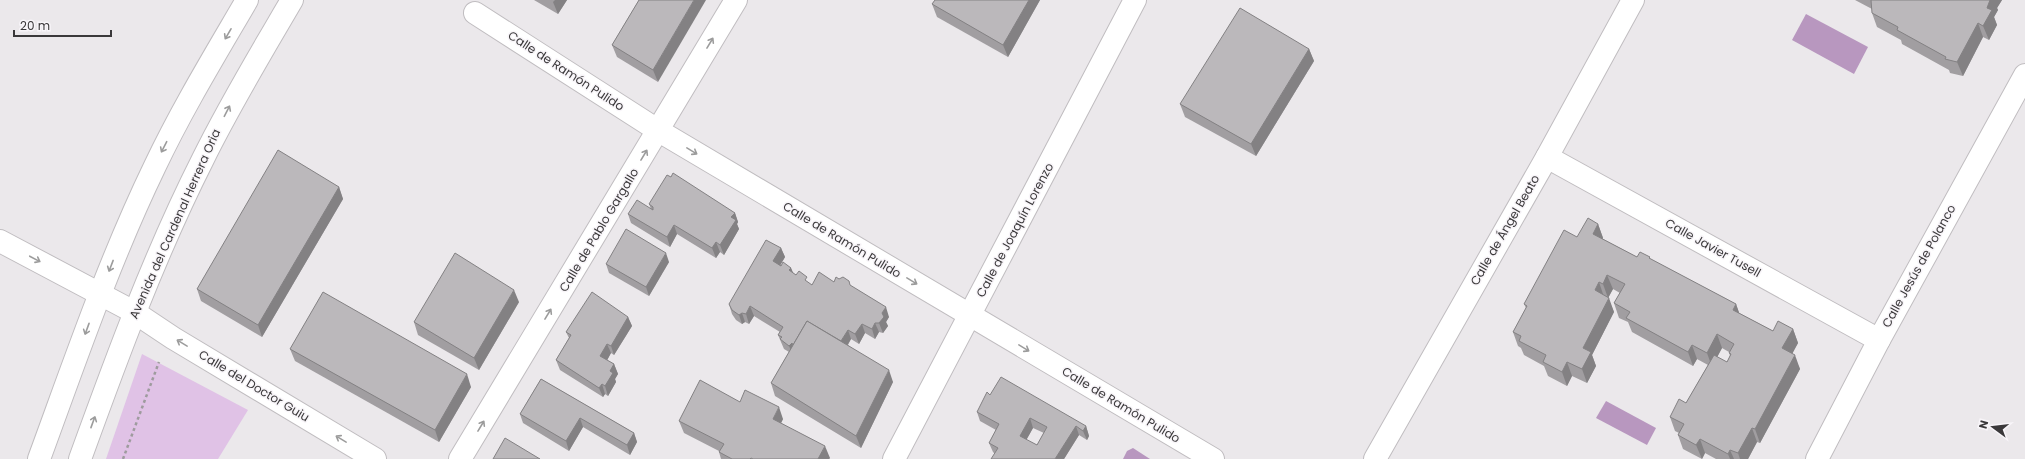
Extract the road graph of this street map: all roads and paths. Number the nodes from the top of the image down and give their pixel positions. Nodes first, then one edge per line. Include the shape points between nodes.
1 (247, 0) edge
2 (292, 0) edge
3 (736, 0) edge
4 (1135, 0) edge
5 (1633, 0) edge
6 (475, 13) dead end
7 (2025, 75) edge
8 (659, 131) junction
9 (1547, 157) junction
10 (0, 241) edge
11 (100, 293) junction
12 (134, 312) junction
13 (970, 316) junction
14 (173, 338) junction
15 (1879, 340) junction
16 (39, 459) edge
17 (80, 459) edge
18 (123, 459) edge
19 (375, 459) edge
20 (460, 459) edge
21 (894, 459) edge
22 (1213, 459) edge
23 (1375, 459) edge
24 (1817, 459) edge

1 -> 11 street via 154,167
12 -> 2 street, Avenida del Cardenal Herrera Oria via 202,160
8 -> 3 street, Calle de Pablo Gargallo
4 - 13 street, Calle de Joaquín Lorenzo
5 - 9 street, Calle de Ángel Beato
6 - 8 street, Calle de Ramón Pulido
7 - 15 street, Calle Jesús de Polanco
8 -> 13 street, Calle de Ramón Pulido
20 -> 8 street, Calle de Pablo Gargallo
9 - 15 street, Calle Javier Tusell
9 - 23 street, Calle de Ángel Beato
10 -> 11 street
11 - 12 street, Calle del Doctor Guiu
11 -> 16 street
12 - 14 street, Calle del Doctor Guiu
17 -> 12 street, Avenida del Cardenal Herrera Oria
13 - 21 street, Calle de Joaquín Lorenzo
13 -> 22 street, Calle de Ramón Pulido
14 - 18 path via 164,349
19 -> 14 street, Calle del Doctor Guiu
15 - 24 street, Calle Jesús de Polanco

